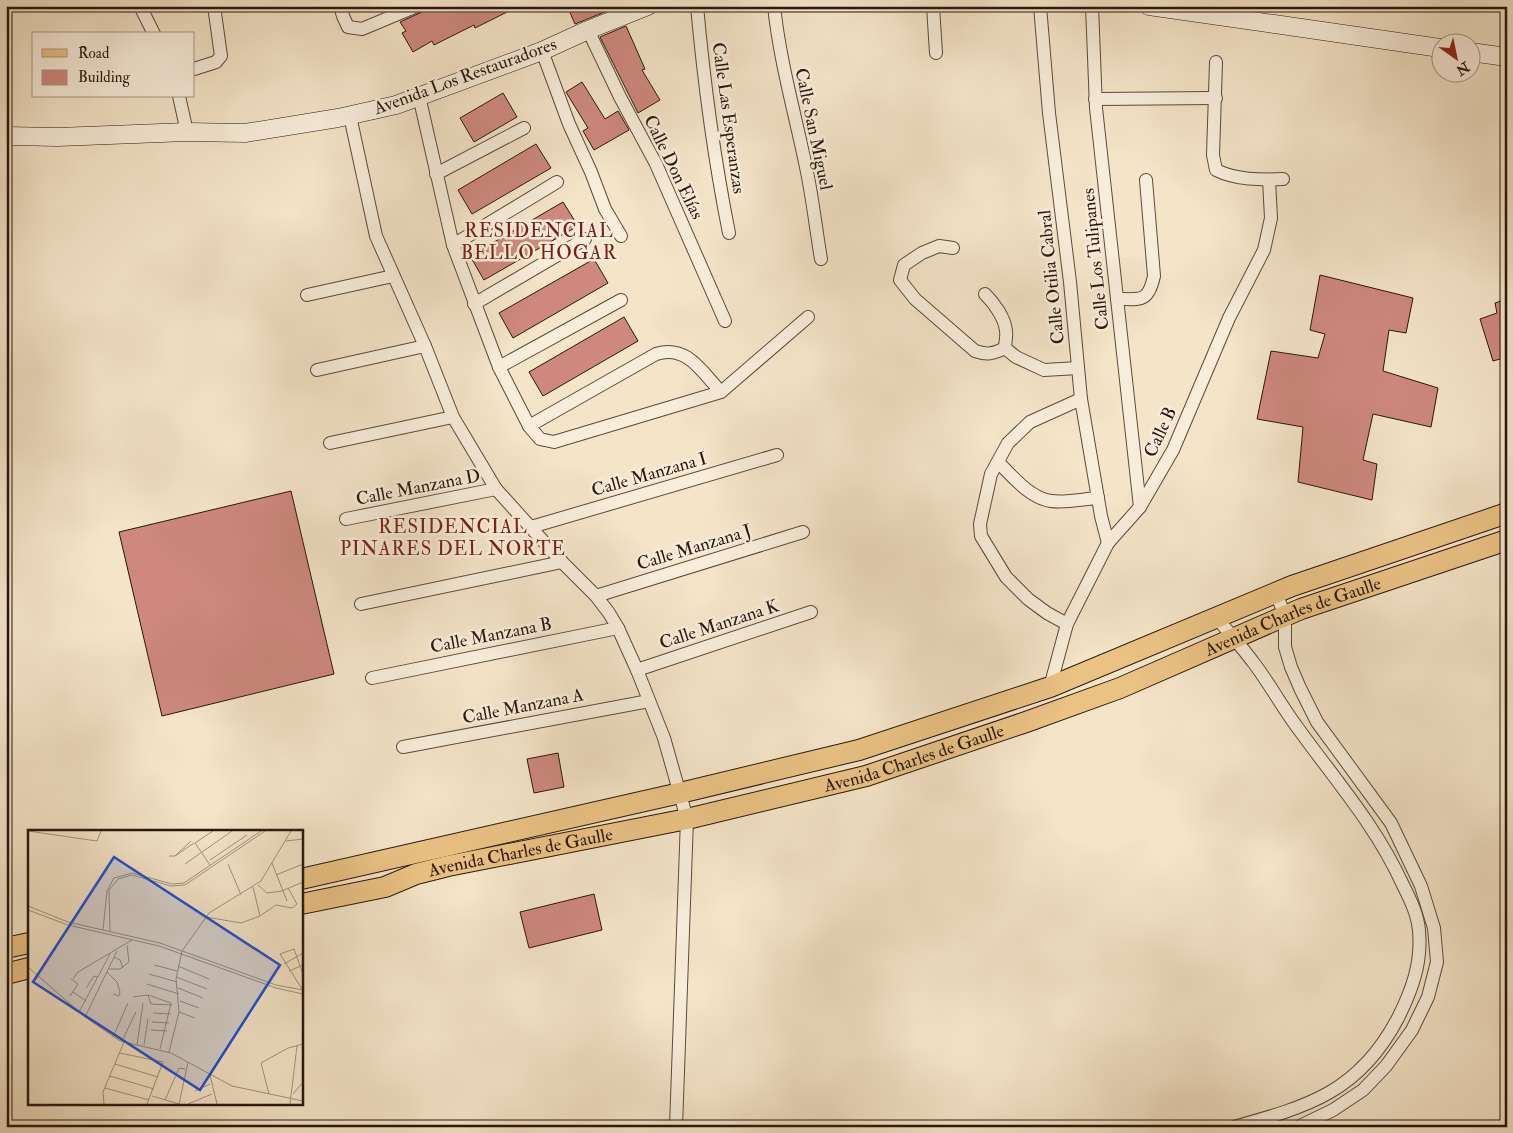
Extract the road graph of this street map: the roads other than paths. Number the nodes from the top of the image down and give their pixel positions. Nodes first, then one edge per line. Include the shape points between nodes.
1 (140, 6) edge
2 (214, 6) edge
3 (340, 6) edge
4 (417, 6) edge
5 (648, 6) edge
6 (697, 6) edge
7 (774, 6) edge
8 (934, 6) edge
9 (1040, 6) edge
10 (1092, 6) edge
11 (1149, 6) edge
12 (588, 30) junction
13 (153, 32) edge
14 (1430, 47) edge
15 (542, 51) junction
16 (936, 53) dead end
17 (1480, 53) edge
18 (1507, 57) edge
19 (1216, 62) dead end
20 (195, 69) edge
21 (420, 96) junction
22 (180, 98) edge
23 (1216, 98) junction
24 (1095, 99) junction
25 (350, 116) junction
26 (524, 128) dead end
27 (187, 132) junction
28 (6, 136) edge
29 (436, 174) junction
30 (1283, 179) dead end
31 (1146, 180) dead end
32 (1269, 180) junction
33 (557, 182) dead end
34 (729, 233) dead end
35 (621, 236) dead end
36 (585, 238) dead end
37 (453, 245) junction
38 (953, 248) dead end
39 (821, 260) dead end
40 (393, 276) junction
41 (985, 294) dead end
42 (307, 295) dead end
43 (1117, 299) junction
44 (621, 300) dead end
45 (474, 304) junction
46 (808, 317) dead end
47 (725, 321) dead end
48 (425, 346) junction
49 (1004, 348) junction
50 (498, 367) junction
51 (1078, 368) junction
52 (318, 370) dead end
53 (720, 392) junction
54 (1081, 400) junction
55 (453, 417) junction
56 (529, 426) junction
57 (330, 443) dead end
58 (777, 455) dead end
59 (998, 462) junction
60 (496, 489) junction
61 (1098, 498) junction
62 (1140, 506) junction
63 (1507, 513) edge
64 (346, 519) dead end
65 (530, 527) junction
66 (803, 532) dead end
67 (1507, 540) edge
68 (1108, 543) junction
69 (562, 562) junction
70 (1276, 593) junction
71 (596, 596) junction
72 (361, 604) dead end
73 (811, 612) dead end
74 (1285, 616) junction
75 (1217, 618) junction
76 (1067, 624) junction
77 (618, 628) junction
78 (1233, 639) junction
79 (637, 670) junction
80 (372, 678) dead end
81 (1050, 687) junction
82 (649, 701) junction
83 (403, 746) dead end
84 (859, 750) junction
85 (866, 776) junction
86 (680, 793) junction
87 (687, 819) junction
88 (302, 879) edge
89 (302, 904) edge
90 (28, 943) edge
91 (6, 948) edge
92 (28, 968) edge
93 (6, 974) edge
94 (676, 1127) edge
95 (1234, 1127) edge
96 (1298, 1127) edge

1 - 13 street
2 - 20 street via 221,56 216,62
3 - 4 street via 348,27 362,29
5 - 12 street, Avenida Los Restauradores
6 - 34 street, Calle Las Esperanzas via 703,79
7 - 39 street, Calle San Miguel
8 - 16 street
9 - 51 street, Calle Otilia Cabral
10 - 24 street, Calle Los Tulipanes
11 - 14 street
12 - 15 street, Avenida Los Restauradores
12 - 47 street, Calle Don Elías via 656,164
15 - 21 street, Avenida Los Restauradores
15 - 35 street via 605,209
17 - 18 street
19 - 23 street
21 - 25 street, Avenida Los Restauradores
21 - 29 street
22 - 27 street
23 - 24 street
23 - 32 street via 1213,155 1216,170 1228,176
24 - 43 street, Calle Los Tulipanes
25 - 27 street, Avenida Los Restauradores via 245,133
25 - 40 street via 376,236
26 - 29 street
27 - 28 street, Avenida Los Restauradores
29 - 37 street
30 - 32 street
31 - 43 street via 1154,276 1150,291 1141,299
32 - 62 street, Calle B via 1271,218 1264,250 1229,318 1173,450
33 - 37 street
36 - 45 street
37 - 45 street
38 - 49 street via 939,246 922,253 904,265 900,280 915,299 975,351 993,354
40 - 42 street
40 - 48 street
41 - 49 street via 1004,323
43 - 62 street, Calle Los Tulipanes
44 - 50 street
45 - 50 street
46 - 53 street
48 - 52 street
48 - 55 street
49 - 51 street via 1044,370
50 - 56 street
51 - 54 street, Calle Otilia Cabral
53 - 56 street via 554,442 540,439
53 - 56 street via 689,358 679,352 667,351 656,354
54 - 59 street via 1030,422 1008,443
54 - 61 street, Calle Otilia Cabral
55 - 57 street
55 - 60 street
58 - 65 street, Calle Manzana I
59 - 61 street via 1036,495 1049,500
59 - 76 street via 991,474 982,513 981,536 1006,577 1046,614
60 - 64 street, Calle Manzana D
60 - 65 street
61 - 68 street, Calle Otilia Cabral
62 - 68 street, Calle B
63 - 70 main road, Avenida Charles de Gaulle
65 - 69 street
66 - 71 street, Calle Manzana J
67 - 74 main road, Avenida Charles de Gaulle
68 - 76 street, Calle B
69 - 71 street
69 - 72 street
70 - 74 street
70 - 75 main road, Avenida Charles de Gaulle
71 - 77 street
73 - 79 street, Calle Manzana K
74 - 78 main road, Avenida Charles de Gaulle
74 - 96 street via 1286,647 1291,667 1317,722 1391,823 1421,886 1434,928 1437,962 1428,997 1412,1030 1386,1066 1363,1090 1333,1110
75 - 78 street
75 - 81 main road, Avenida Charles de Gaulle
76 - 81 street, Calle B
77 - 79 street
77 - 80 street, Calle Manzana B
78 - 85 main road, Avenida Charles de Gaulle via 1120,688
78 - 95 street via 1252,660 1298,729 1371,825 1394,864 1419,930 1415,980 1393,1028 1366,1066 1327,1095 1280,1114
79 - 82 street
81 - 84 main road, Avenida Charles de Gaulle
82 - 83 street, Calle Manzana A
82 - 86 street
84 - 85 main road
84 - 86 main road, Avenida Charles de Gaulle
85 - 87 main road, Avenida Charles de Gaulle
86 - 87 street
86 - 88 main road, Avenida Charles de Gaulle
87 - 89 main road, Avenida Charles de Gaulle via 448,866 385,886
87 - 94 street
90 - 91 main road
92 - 93 main road

